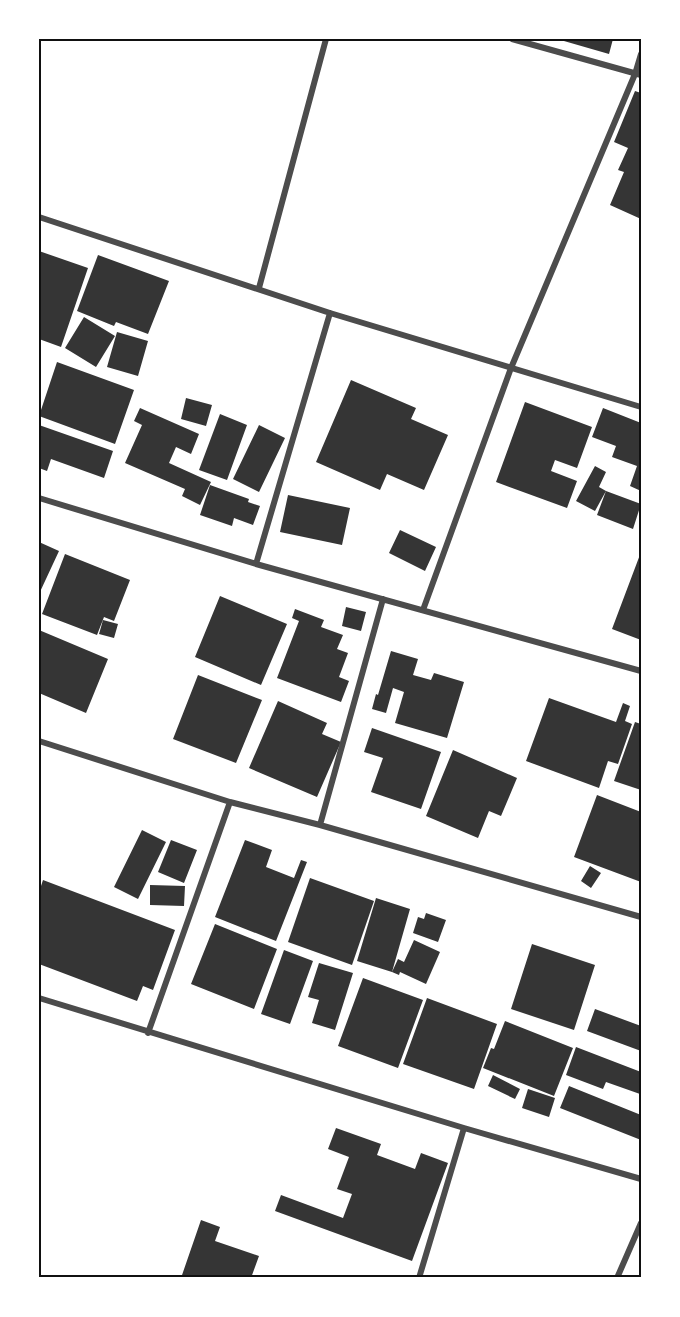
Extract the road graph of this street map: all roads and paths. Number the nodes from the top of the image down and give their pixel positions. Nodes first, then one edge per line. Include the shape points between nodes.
1 (326, 39) edge
2 (512, 39) edge
3 (641, 54) edge
4 (638, 74) edge
5 (39, 216) edge
6 (259, 288) junction
7 (330, 313) junction
8 (511, 368) junction
9 (641, 407) edge
10 (39, 498) edge
11 (255, 564) junction
12 (384, 599) junction
13 (423, 610) junction
14 (641, 671) edge
15 (39, 741) edge
16 (230, 802) junction
17 (320, 825) junction
18 (641, 917) edge
19 (39, 998) edge
20 (148, 1033) junction
21 (464, 1128) junction
22 (641, 1179) edge
23 (641, 1224) edge
24 (419, 1278) edge
25 (617, 1278) edge

1 - 6 street
2 - 4 street
3 - 4 street
4 - 8 street
5 - 6 street
6 - 7 street
7 - 8 street
7 - 11 street
8 - 9 street
8 - 13 street
10 - 11 street
11 - 12 street
12 - 13 street
12 - 17 street
13 - 14 street
15 - 16 street
16 - 17 street
16 - 20 street
17 - 18 street
19 - 20 street
20 - 21 street
21 - 22 street
21 - 24 street
23 - 25 street

